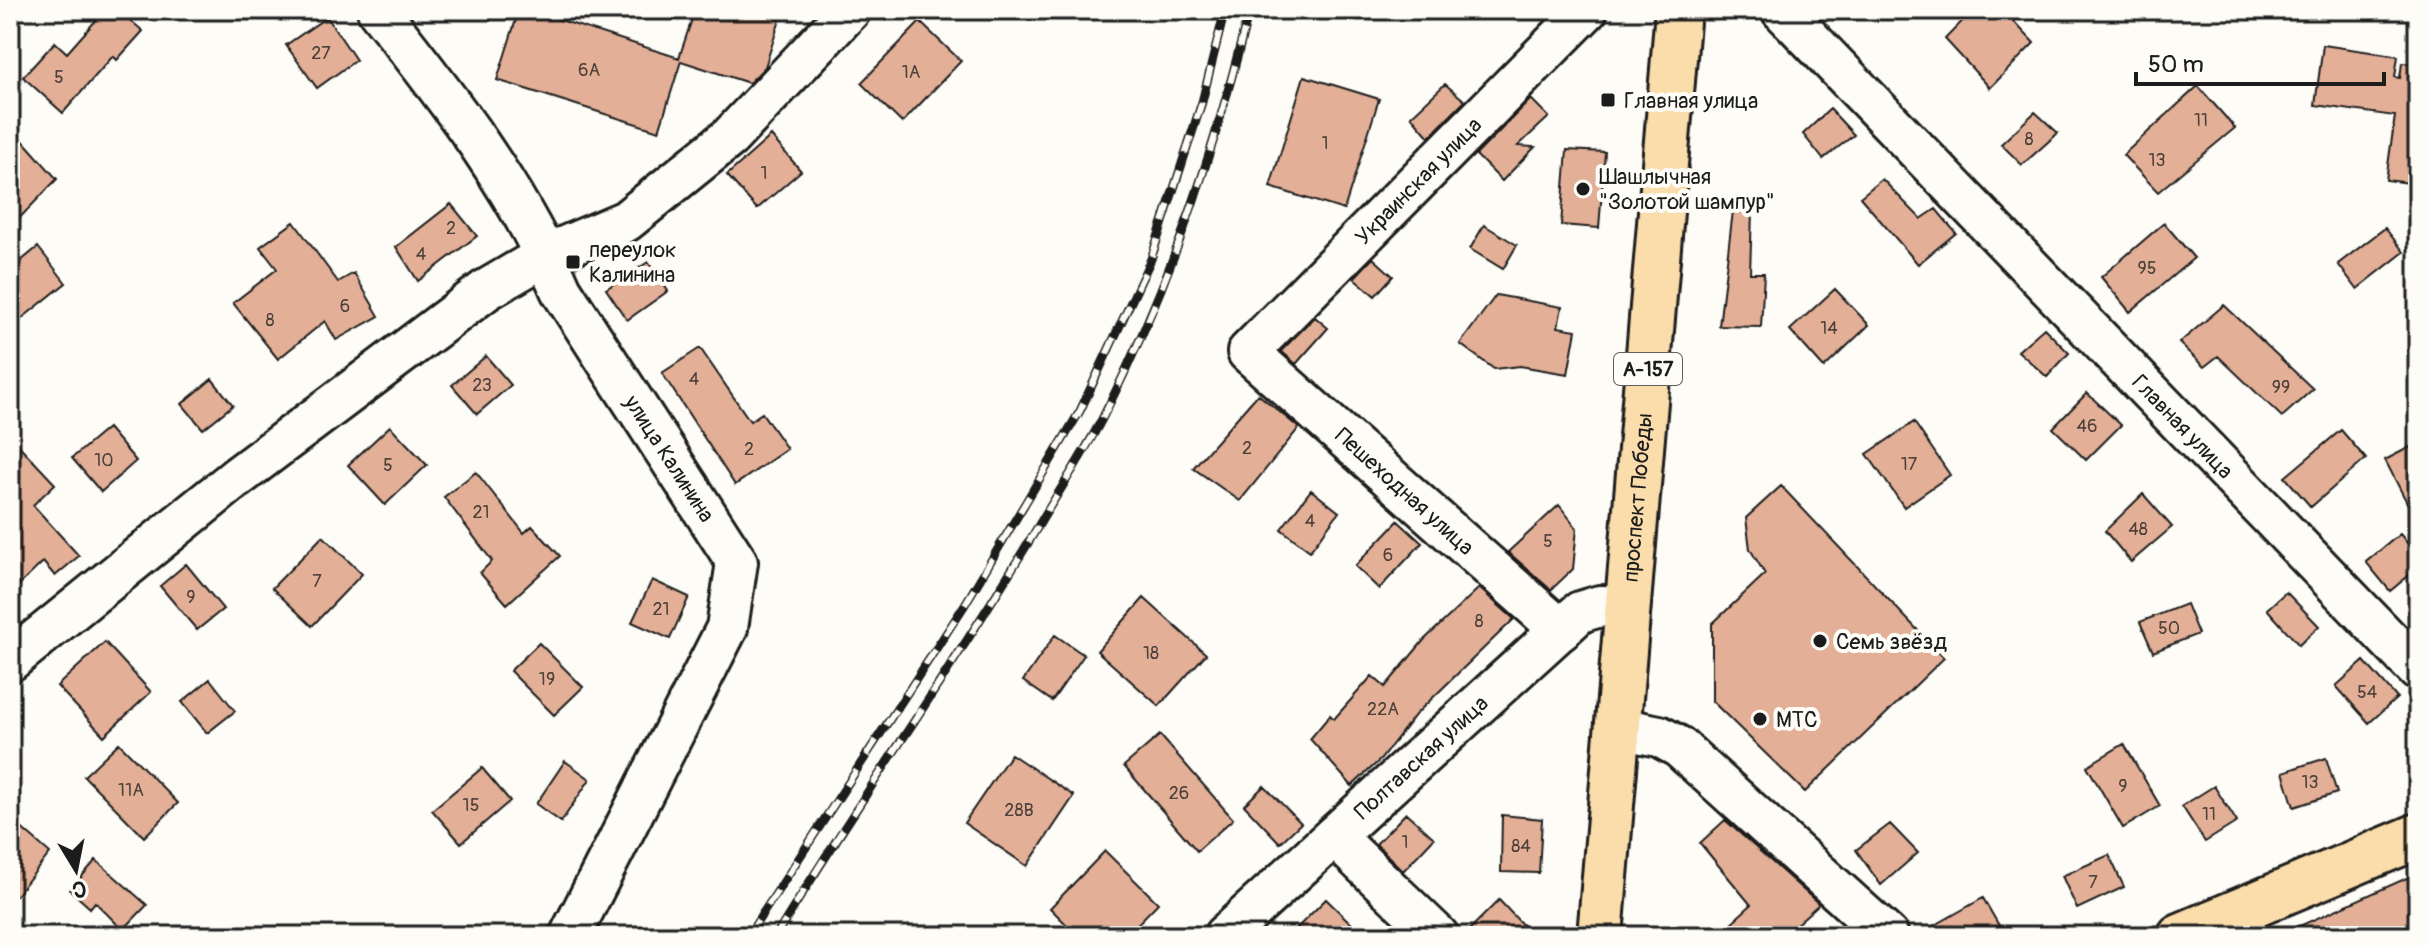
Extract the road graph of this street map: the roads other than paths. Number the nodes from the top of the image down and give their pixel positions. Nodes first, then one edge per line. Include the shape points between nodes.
1 (378, 10) edge
2 (850, 10) edge
3 (1587, 10) edge
4 (1678, 10) edge
5 (1782, 10) edge
6 (546, 255) junction
7 (1248, 352) joint
8 (1628, 607) junction
9 (1561, 630) junction
10 (10, 661) edge
11 (2418, 670) edge
12 (1618, 728) junction
13 (1334, 836) junction
14 (2418, 836) edge
15 (570, 936) edge
16 (1224, 936) edge
17 (1438, 936) edge
18 (1600, 936) edge
19 (1888, 936) edge
20 (2180, 936) edge

1 - 6 street, улица Калинина via 463,117
2 - 6 street via 730,137 626,221
3 - 7 street, Украинская улица
4 - 8 main road, проспект Победы / А-157
5 - 11 street, Главная улица
6 - 10 street via 486,290 236,478
6 - 15 street, улица Калинина via 561,290 737,562 727,628
7 - 9 street, Пешеходная улица
8 - 9 street, Полтавская улица via 1580,612
8 - 12 main road, проспект Победы / А-157
9 - 13 street, Полтавская улица
12 - 18 main road, проспект Победы / А-157
12 - 19 street via 1659,736 1679,747
13 - 16 street, Полтавская улица
13 - 17 street
14 - 20 main road

